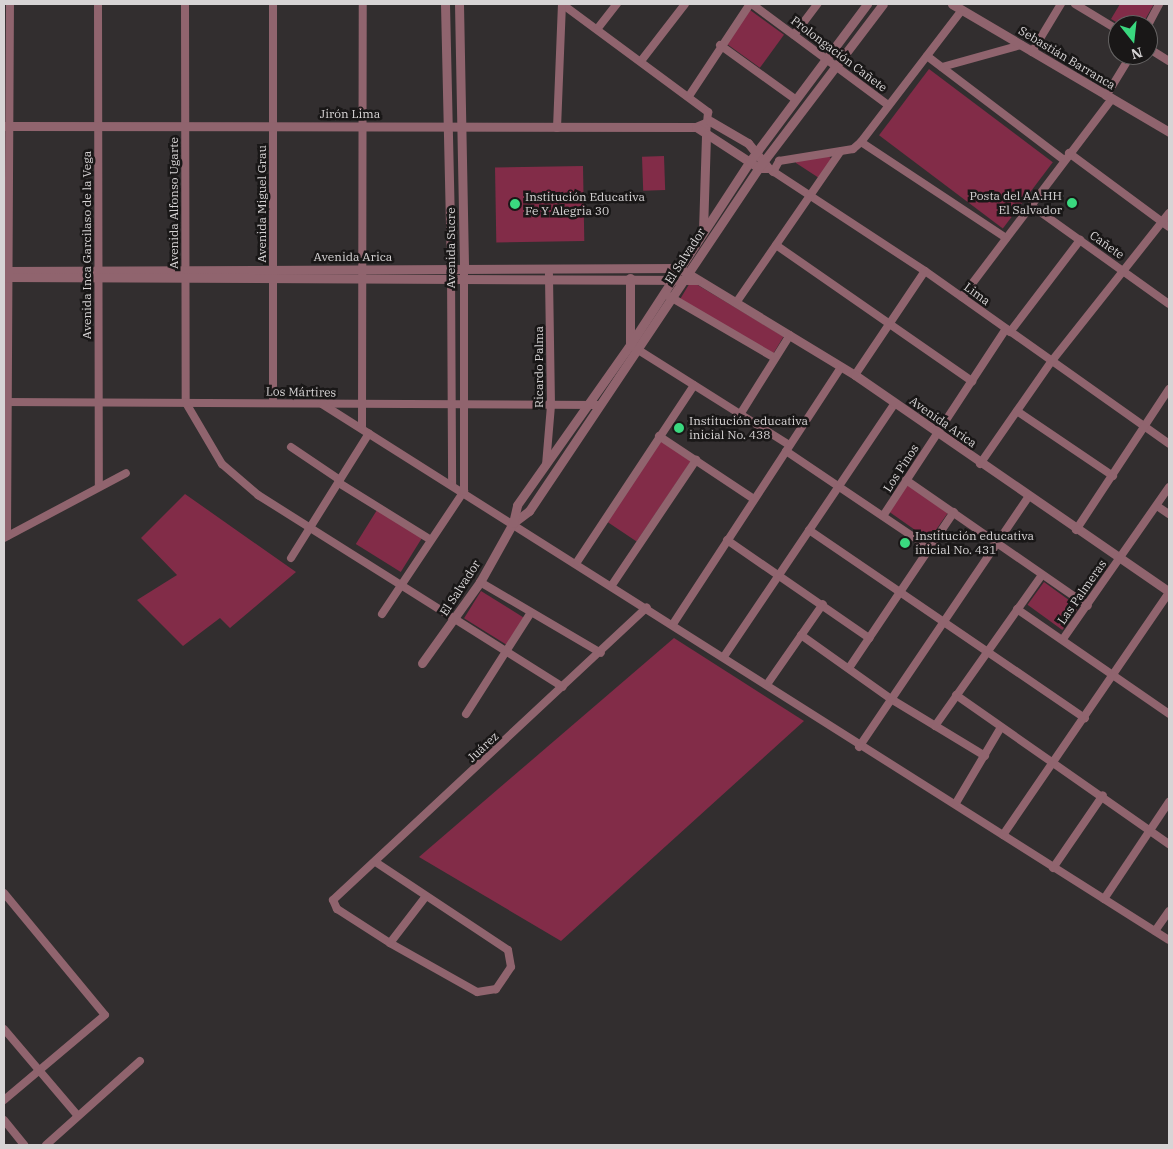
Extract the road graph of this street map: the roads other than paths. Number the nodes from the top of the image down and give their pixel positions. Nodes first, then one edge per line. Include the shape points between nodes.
1 (10, 4) edge
2 (98, 4) edge
3 (185, 4) edge
4 (273, 4) edge
5 (363, 4) edge
6 (445, 4) edge
7 (459, 4) edge
8 (562, 4) edge
9 (617, 4) edge
10 (685, 4) edge
11 (751, 4) edge
12 (817, 4) edge
13 (867, 4) edge
14 (883, 4) edge
15 (952, 4) edge
16 (1061, 4) edge
17 (1075, 4) edge
18 (962, 10) junction
19 (1108, 24) edge
20 (598, 28) junction
21 (794, 34) junction
22 (720, 45) junction
23 (1021, 46) junction
24 (1032, 52) junction
25 (1158, 54) edge
26 (927, 56) junction
27 (826, 58) junction
28 (1169, 61) edge
29 (641, 62) junction
30 (1125, 65) edge
31 (836, 67) junction
32 (942, 67) junction
33 (689, 96) junction
34 (1108, 98) junction
35 (795, 99) junction
36 (888, 104) junction
37 (710, 122) junction
38 (7, 126) edge
39 (98, 126) junction
40 (274, 126) junction
41 (363, 126) junction
42 (185, 127) junction
43 (451, 127) junction
44 (463, 127) junction
45 (696, 127) junction
46 (557, 128) junction
47 (1169, 132) edge
48 (706, 135) junction
49 (861, 142) junction
50 (757, 152) junction
51 (840, 152) junction
52 (1066, 156) junction
53 (750, 161) junction
54 (766, 167) junction
55 (811, 196) junction
56 (1032, 206) junction
57 (1169, 213) edge
58 (1166, 225) edge
59 (703, 231) junction
60 (1006, 238) junction
61 (1080, 240) junction
62 (776, 245) junction
63 (549, 268) junction
64 (678, 268) junction
65 (1123, 270) junction
66 (925, 271) junction
67 (273, 272) junction
68 (690, 272) junction
69 (185, 273) junction
70 (362, 273) junction
71 (451, 273) junction
72 (464, 273) junction
73 (7, 274) edge
74 (97, 274) junction
75 (549, 278) junction
76 (630, 278) junction
77 (672, 279) junction
78 (697, 280) junction
79 (684, 282) junction
80 (663, 293) junction
81 (962, 297) junction
82 (672, 298) junction
83 (738, 300) junction
84 (1169, 304) edge
85 (889, 324) junction
86 (1008, 331) junction
87 (790, 335) junction
88 (634, 347) junction
89 (775, 358) junction
90 (1051, 362) junction
91 (842, 367) junction
92 (856, 375) junction
93 (972, 381) junction
94 (694, 385) junction
95 (1169, 389) edge
96 (7, 402) edge
97 (186, 402) junction
98 (98, 403) junction
99 (273, 403) junction
100 (452, 403) junction
101 (322, 404) junction
102 (362, 404) junction
103 (464, 404) junction
104 (894, 404) junction
105 (551, 405) junction
106 (598, 405) junction
107 (587, 406) junction
108 (1017, 412) junction
109 (740, 413) junction
110 (1144, 426) junction
111 (365, 431) junction
112 (937, 433) junction
113 (659, 436) junction
114 (1169, 444) edge
115 (291, 447) dead end
116 (787, 448) junction
117 (696, 460) junction
118 (980, 464) junction
119 (546, 467) junction
120 (126, 473) dead end
121 (1113, 476) junction
122 (906, 480) junction
123 (340, 482) junction
124 (452, 484) junction
125 (98, 486) junction
126 (838, 486) junction
127 (1169, 487) edge
128 (464, 491) junction
129 (1028, 497) junction
130 (754, 499) junction
131 (1156, 506) junction
132 (954, 512) junction
133 (1169, 514) edge
134 (883, 516) junction
135 (513, 524) junction
136 (307, 529) junction
137 (809, 530) junction
138 (1076, 530) junction
139 (5, 537) edge
140 (431, 540) junction
141 (727, 540) junction
142 (998, 542) junction
143 (930, 548) junction
144 (291, 558) dead end
145 (1119, 558) junction
146 (576, 562) junction
147 (778, 574) junction
148 (1042, 575) junction
149 (480, 582) junction
150 (402, 584) junction
151 (612, 585) junction
152 (1169, 592) edge
153 (898, 593) junction
154 (822, 604) junction
155 (1088, 606) junction
156 (647, 607) junction
157 (1016, 609) junction
158 (382, 614) dead end
159 (530, 614) junction
160 (455, 620) junction
161 (673, 624) junction
162 (940, 624) junction
163 (801, 635) junction
164 (869, 638) junction
165 (1063, 639) junction
166 (601, 653) junction
167 (505, 654) junction
168 (984, 654) junction
169 (725, 655) junction
170 (422, 663) dead end
171 (849, 668) junction
172 (1114, 675) junction
173 (768, 683) junction
174 (563, 687) junction
175 (956, 696) junction
176 (891, 699) junction
177 (466, 714) dead end
178 (1169, 714) edge
179 (1084, 718) junction
180 (935, 726) junction
181 (1000, 729) junction
182 (859, 747) junction
183 (985, 756) junction
184 (1055, 763) junction
185 (1103, 795) junction
186 (1169, 802) edge
187 (956, 803) junction
188 (1150, 828) junction
189 (1003, 835) junction
190 (1169, 844) edge
191 (377, 863) junction
192 (1053, 868) junction
193 (5, 896) edge
194 (426, 896) junction
195 (1104, 899) junction
196 (1169, 911) edge
197 (1155, 931) junction
198 (1169, 940) edge
199 (390, 943) junction
200 (4, 1029) edge
201 (140, 1061) dead end
202 (38, 1072) junction
203 (4, 1100) edge
204 (78, 1116) junction
205 (4, 1120) edge
206 (24, 1145) edge
207 (46, 1145) edge

1 - 38 street
2 - 39 street, Avenida Inca Garcilaso de la Vega
3 - 42 street, Avenida Alfonso Ugarte
4 - 40 street, Avenida Miguel Grau
5 - 41 street
6 - 43 street, Avenida Sucre
7 - 44 street, Avenida Sucre
8 - 20 street
8 - 46 street
9 - 20 street
10 - 29 street
11 - 21 street, Prolongación Cañete
11 - 22 street
12 - 21 street
13 - 27 street, El Salvador
14 - 31 street, El Salvador
15 - 18 street, Sebastián Barranca
16 - 24 street
17 - 19 street
18 - 23 street, Sebastián Barranca
18 - 26 street
20 - 29 street
21 - 27 street, Prolongación Cañete
22 - 33 street
22 - 35 street
23 - 24 street, Sebastián Barranca
23 - 32 street
24 - 34 street, Sebastián Barranca
25 - 28 street
26 - 32 street
26 - 36 street
27 - 31 street, Prolongación Cañete
27 - 35 street, El Salvador
29 - 33 street
30 - 34 street
31 - 36 street, Prolongación Cañete
31 - 54 street, El Salvador
32 - 52 street
33 - 37 street via 708,112
34 - 47 street, Sebastián Barranca
34 - 52 street
35 - 50 street, El Salvador
36 - 49 street
37 - 45 street, Jirón Lima
37 - 48 street
37 - 50 street
38 - 39 street, Jirón Lima
38 - 73 street
39 - 42 street, Jirón Lima
39 - 74 street, Avenida Inca Garcilaso de la Vega
40 - 41 street, Jirón Lima
40 - 42 street, Jirón Lima
40 - 67 street, Avenida Miguel Grau
41 - 43 street, Jirón Lima
41 - 70 street
42 - 69 street, Avenida Alfonso Ugarte
43 - 44 street, Jirón Lima
43 - 71 street, Avenida Sucre
44 - 46 street, Jirón Lima
44 - 72 street, Avenida Sucre
45 - 46 street, Jirón Lima
45 - 48 street
48 - 53 street
48 - 59 street
49 - 51 street
49 - 60 street
50 - 53 street, El Salvador
50 - 54 street
51 - 54 street via 779,161
51 - 55 street
52 - 56 street
52 - 58 street
53 - 54 street
53 - 59 street, El Salvador
54 - 55 street, Lima
54 - 68 street, El Salvador
55 - 62 street
55 - 66 street, Lima
56 - 60 street
56 - 61 street, Cañete
57 - 58 street
58 - 65 street
59 - 64 street, El Salvador
60 - 81 street
61 - 65 street, Cañete
61 - 86 street, Los Pinos
62 - 83 street
62 - 85 street
63 - 64 street, Avenida Arica
63 - 72 street, Avenida Arica
63 - 75 street, Ricardo Palma
64 - 68 street, Avenida Arica
64 - 77 street, El Salvador
65 - 84 street, Cañete
65 - 90 street
66 - 81 street, Lima
66 - 85 street
67 - 69 street, Avenida Arica
67 - 70 street, Avenida Arica
67 - 99 street, Avenida Miguel Grau
68 - 78 street, Avenida Arica
68 - 79 street, El Salvador
69 - 74 street, Avenida Arica
69 - 97 street, Avenida Alfonso Ugarte
70 - 71 street, Avenida Arica
70 - 102 street
71 - 72 street, Avenida Arica
71 - 100 street, Avenida Sucre
72 - 75 street, Avenida Arica
72 - 103 street, Avenida Sucre
73 - 74 street, Avenida Arica
73 - 96 street
74 - 98 street, Avenida Inca Garcilaso de la Vega
75 - 76 street, Avenida Arica
75 - 105 street, Ricardo Palma
76 - 77 street, Avenida Arica
76 - 88 street
77 - 79 street, Avenida Arica
77 - 80 street, El Salvador
78 - 79 street, Avenida Arica
78 - 83 street, Avenida Arica
79 - 82 street, El Salvador
80 - 82 street
80 - 88 street, El Salvador
81 - 86 street, Lima
82 - 88 street, El Salvador
82 - 89 street
83 - 87 street, Avenida Arica
85 - 92 street
85 - 93 street
86 - 90 street, Lima
86 - 93 street, Los Pinos
87 - 89 street
87 - 91 street, Avenida Arica
88 - 94 street
88 - 106 street, El Salvador
88 - 107 street, El Salvador
89 - 109 street
90 - 108 street
90 - 110 street, Lima
91 - 92 street, Avenida Arica
91 - 116 street
92 - 104 street, Avenida Arica
93 - 112 street, Los Pinos
94 - 109 street
94 - 113 street
95 - 110 street
96 - 98 street, Los Mártires
96 - 139 street
97 - 98 street, Los Mártires
97 - 99 street, Los Mártires
97 - 136 street via 226,469
98 - 125 street, Avenida Inca Garcilaso de la Vega
99 - 101 street, Los Mártires
100 - 102 street, Los Mártires
100 - 103 street, Los Mártires
100 - 124 street, Avenida Sucre
101 - 102 street, Los Mártires
101 - 111 street
102 - 111 street
103 - 105 street, Los Mártires
103 - 128 street, Avenida Sucre
104 - 112 street, Avenida Arica
104 - 126 street
105 - 107 street, Los Mártires
105 - 119 street, Ricardo Palma
106 - 107 street, Los Mártires
106 - 135 street, El Salvador via 529,511
107 - 119 street, El Salvador
108 - 118 street
108 - 121 street
109 - 116 street
110 - 114 street, Lima
110 - 121 street
111 - 123 street
111 - 124 street
112 - 118 street, Avenida Arica
112 - 122 street, Los Pinos
113 - 117 street
113 - 146 street
115 - 123 street
116 - 126 street
116 - 130 street
117 - 130 street
117 - 151 street
118 - 129 street, Avenida Arica
119 - 135 street, El Salvador via 517,505
120 - 125 street
121 - 138 street
122 - 132 street
122 - 134 street, Los Pinos
123 - 136 street
123 - 140 street
124 - 128 street
125 - 139 street
126 - 134 street
126 - 137 street
127 - 131 street, Las Palmeras
128 - 135 street
128 - 140 street
129 - 138 street, Avenida Arica
129 - 142 street
130 - 141 street
131 - 133 street
131 - 145 street, Las Palmeras
132 - 142 street
132 - 143 street
134 - 143 street
135 - 146 street
135 - 149 street, El Salvador
136 - 144 street
136 - 150 street
137 - 147 street
137 - 153 street
138 - 145 street, Avenida Arica
140 - 150 street
141 - 147 street
141 - 161 street
142 - 148 street
142 - 162 street
143 - 153 street
145 - 152 street, Avenida Arica
145 - 155 street, Las Palmeras
146 - 151 street
147 - 154 street
147 - 169 street
148 - 155 street
148 - 157 street
149 - 159 street
149 - 160 street, El Salvador
150 - 158 street
150 - 160 street
151 - 156 street
152 - 172 street
153 - 162 street
153 - 164 street
154 - 163 street
154 - 164 street
155 - 165 street, Las Palmeras
156 - 161 street
156 - 166 street, Juárez
157 - 165 street
157 - 168 street
159 - 166 street
159 - 167 street
160 - 167 street
160 - 170 street, El Salvador
161 - 169 street
162 - 168 street
162 - 176 street
163 - 171 street
163 - 173 street
164 - 171 street
165 - 172 street
166 - 174 street, Juárez
167 - 174 street
167 - 177 street
168 - 175 street
168 - 179 street
169 - 173 street
171 - 176 street
172 - 178 street
172 - 179 street
173 - 182 street
174 - 191 street, Juárez
175 - 180 street
175 - 181 street
176 - 180 street
176 - 182 street
179 - 184 street
180 - 183 street
181 - 183 street
181 - 184 street
182 - 187 street
183 - 187 street
184 - 185 street
184 - 189 street
185 - 188 street
185 - 192 street
186 - 188 street
187 - 189 street
188 - 190 street
188 - 195 street
189 - 192 street
191 - 194 street
191 - 199 street, Juárez via 333,900 336,909
192 - 195 street
193 - 202 street via 105,1015
194 - 199 street
194 - 199 street via 508,950 511,968 503,981 496,990 477,992
195 - 197 street
196 - 197 street
197 - 198 street
200 - 202 street
201 - 204 street
202 - 203 street
202 - 204 street
204 - 207 street
205 - 206 street

